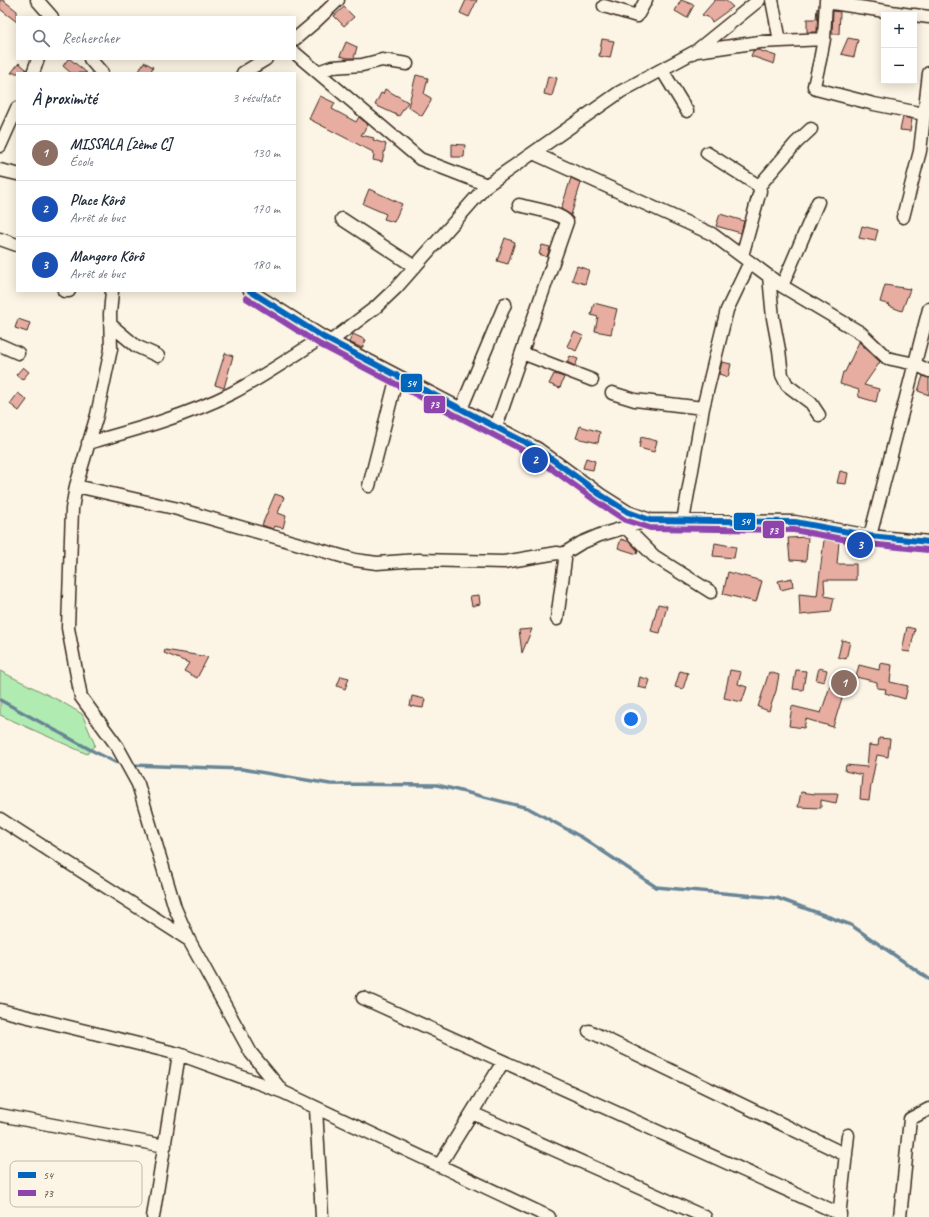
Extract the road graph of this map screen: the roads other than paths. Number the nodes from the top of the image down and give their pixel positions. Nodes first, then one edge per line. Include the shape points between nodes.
1 (37, 0) edge
2 (51, 0) edge
3 (338, 0) edge
4 (646, 0) edge
5 (759, 0) edge
6 (772, 0) edge
7 (826, 1) edge
8 (604, 6) dead end
9 (894, 12) edge
10 (50, 16) edge
11 (917, 16) edge
12 (929, 17) edge
13 (296, 38) edge
14 (824, 39) junction
15 (780, 41) junction
16 (696, 51) junction
17 (296, 53) edge
18 (38, 60) edge
19 (91, 60) edge
20 (264, 60) edge
21 (406, 64) dead end
22 (662, 70) junction
23 (33, 72) edge
24 (101, 72) edge
25 (245, 72) edge
26 (318, 72) junction
27 (929, 72) edge
28 (16, 110) edge
29 (687, 112) dead end
30 (926, 120) edge
31 (811, 129) dead end
32 (0, 146) edge
33 (533, 153) junction
34 (707, 153) dead end
35 (0, 170) edge
36 (16, 174) edge
37 (487, 184) junction
38 (759, 186) junction
39 (818, 202) dead end
40 (519, 205) dead end
41 (903, 217) dead end
42 (342, 219) dead end
43 (0, 239) edge
44 (16, 245) edge
45 (746, 259) junction
46 (415, 267) junction
47 (769, 276) junction
48 (782, 286) junction
49 (112, 292) edge
50 (252, 292) edge
51 (505, 304) dead end
52 (929, 310) edge
53 (111, 325) junction
54 (327, 339) junction
55 (0, 345) edge
56 (18, 353) dead end
57 (522, 353) junction
58 (158, 356) dead end
59 (915, 364) junction
60 (929, 371) edge
61 (397, 376) junction
62 (592, 380) dead end
63 (612, 393) dead end
64 (703, 408) junction
65 (461, 409) junction
66 (819, 415) dead end
67 (496, 427) junction
68 (88, 443) junction
69 (76, 486) junction
70 (369, 486) dead end
71 (650, 520) junction
72 (684, 520) junction
73 (624, 528) junction
74 (870, 536) junction
75 (929, 542) edge
76 (563, 554) junction
77 (711, 592) dead end
78 (557, 619) dead end
79 (0, 819) edge
80 (189, 940) junction
81 (363, 998) dead end
82 (0, 1010) edge
83 (590, 1031) dead end
84 (179, 1054) junction
85 (503, 1062) junction
86 (284, 1092) junction
87 (316, 1108) junction
88 (929, 1109) edge
89 (472, 1113) junction
90 (0, 1115) edge
91 (848, 1135) dead end
92 (165, 1146) junction
93 (846, 1155) junction
94 (439, 1166) junction
95 (840, 1216) edge
96 (153, 1217) edge
97 (322, 1217) edge
98 (549, 1217) edge
99 (705, 1217) edge
100 (900, 1217) edge

1 - 10 street
2 - 10 street
3 - 13 street
4 - 8 street via 637,16
5 - 16 street
6 - 15 street
7 - 9 street
7 - 14 street
11 - 12 street
14 - 15 street
14 - 30 street via 814,86 816,89
15 - 16 street
16 - 22 street
17 - 26 street
18 - 23 street
19 - 24 street
20 - 25 street
21 - 26 street via 382,60 362,65 332,67
22 - 29 street
22 - 33 street via 620,92
26 - 37 street via 420,159
27 - 30 street
28 - 32 street
30 - 41 street
31 - 38 street
33 - 37 street
33 - 45 street via 712,234
34 - 38 street
35 - 36 street
37 - 46 street
38 - 45 street
39 - 48 street
40 - 57 street via 556,215 567,222
42 - 46 street
43 - 44 street
45 - 47 street
45 - 64 street via 727,310
46 - 54 street via 376,307
47 - 48 street
47 - 66 street via 782,375 788,385 811,403
48 - 59 street via 861,333 887,358
49 - 53 street
50 - 54 street
51 - 65 street
52 - 59 street
53 - 58 street via 136,346
53 - 68 street via 111,349 97,415
54 - 61 street
54 - 68 street via 232,393 198,408 139,429
55 - 56 street
57 - 62 street
57 - 67 street
59 - 60 street
59 - 74 street
61 - 65 street
61 - 70 street
63 - 64 street via 635,400
64 - 72 street
65 - 67 street
67 - 71 street via 538,449 628,512
68 - 69 street
69 - 76 street via 174,508 355,560 377,563 418,560 504,562
69 - 80 street via 72,509 68,628 81,697 118,746 138,784 175,908
71 - 72 street
71 - 73 street
72 - 74 street via 795,522
73 - 76 street via 590,538
73 - 77 street via 654,556
74 - 75 street
76 - 78 street via 565,560
79 - 80 street
80 - 86 street via 251,1053
81 - 85 street
82 - 84 street
83 - 93 street
84 - 86 street
84 - 92 street
85 - 89 street
85 - 95 street
86 - 87 street
87 - 94 street
87 - 97 street
88 - 100 street via 910,1119
89 - 94 street
89 - 99 street
90 - 92 street
91 - 93 street
92 - 96 street
93 - 95 street
94 - 98 street

